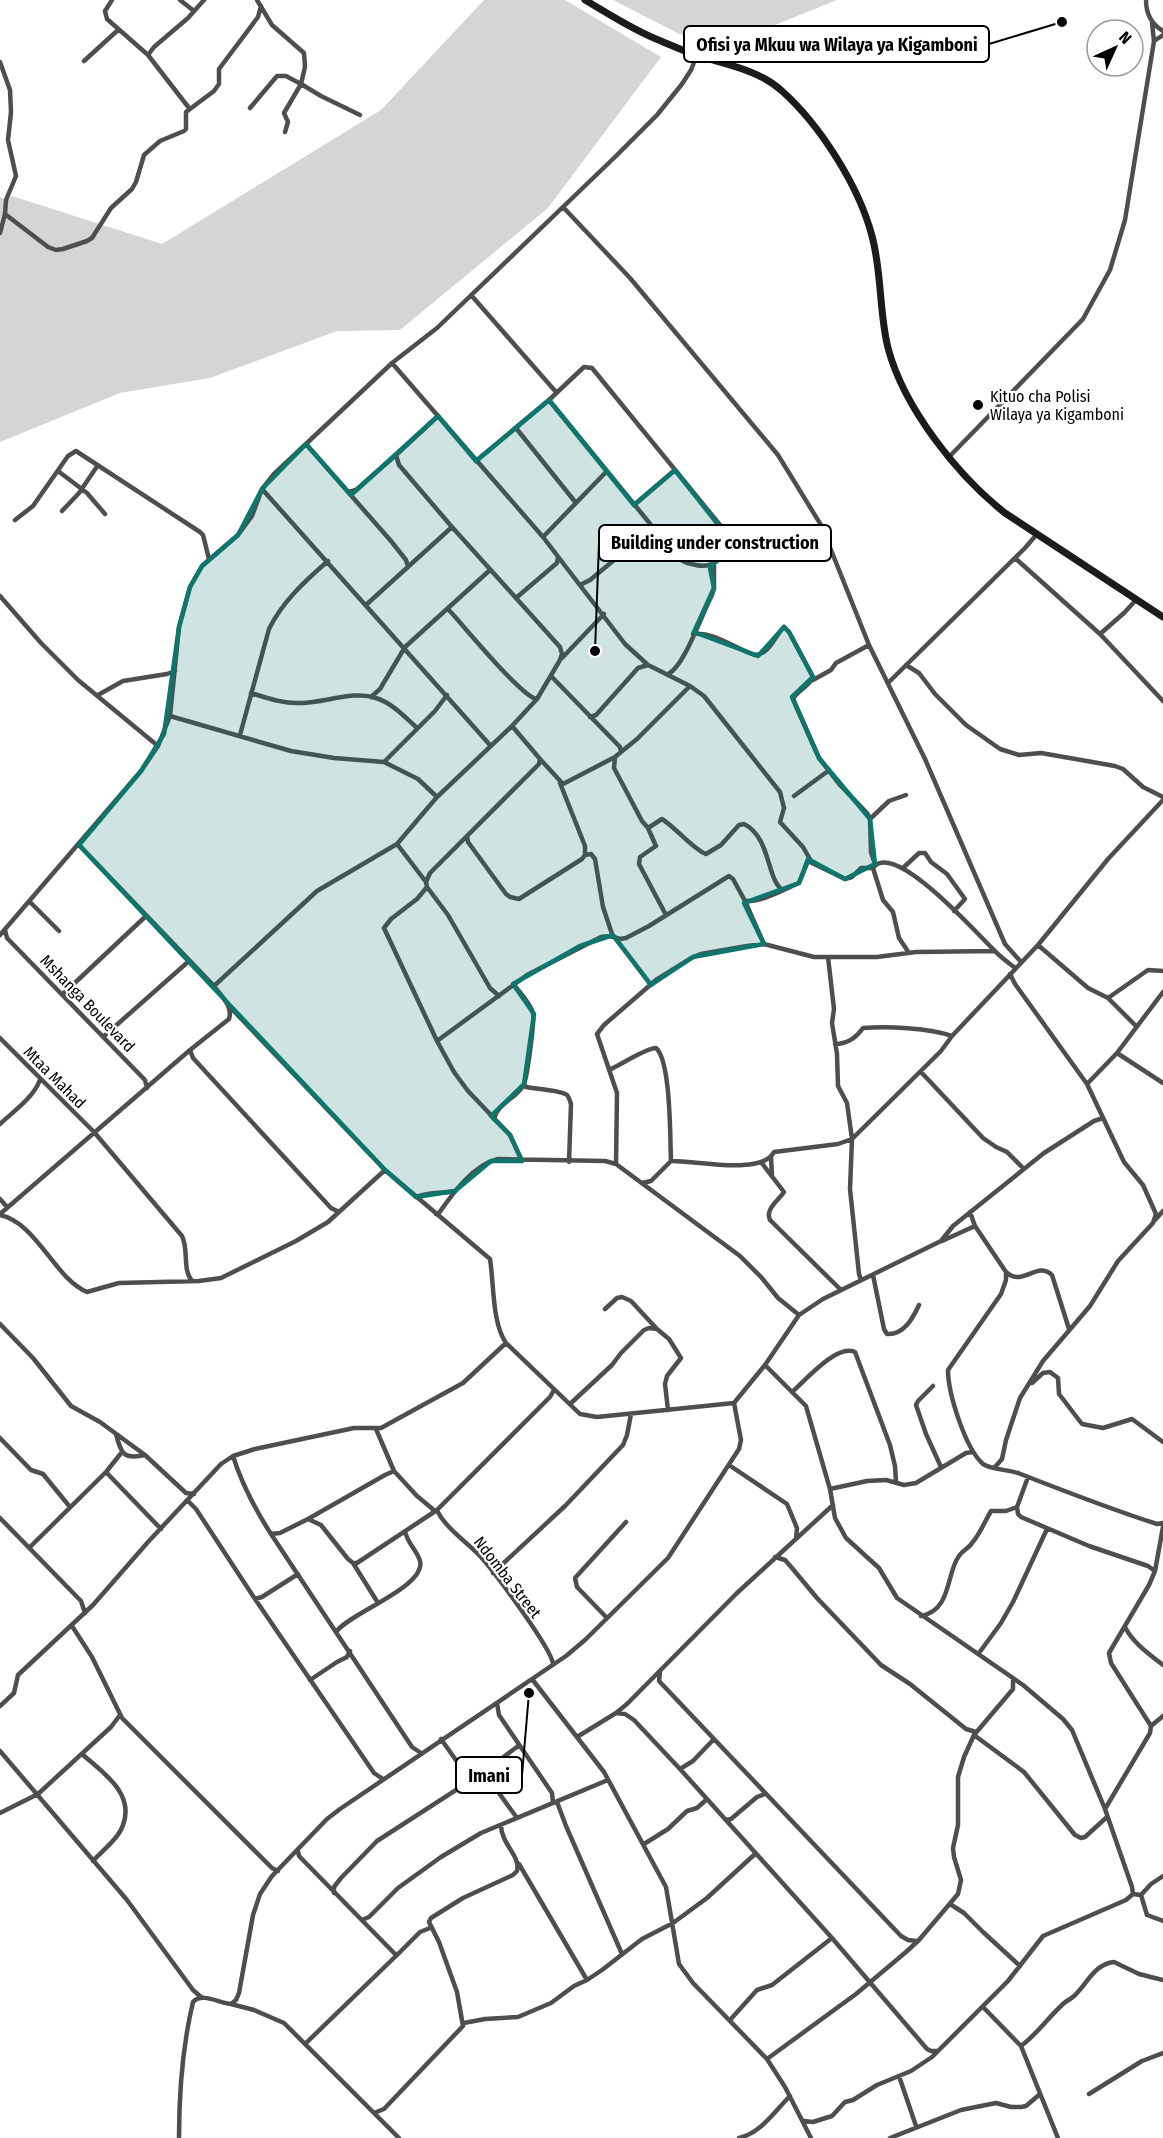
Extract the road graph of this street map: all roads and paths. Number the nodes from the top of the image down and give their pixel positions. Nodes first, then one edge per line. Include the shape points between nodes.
1 (112, 0) edge
2 (180, 0) edge
3 (204, 0) edge
4 (256, 0) edge
5 (585, 0) edge
6 (1146, 0) edge
7 (261, 6) junction
8 (194, 11) junction
9 (1152, 23) junction
10 (118, 30) junction
11 (1163, 34) edge
12 (1154, 41) junction
13 (148, 55) junction
14 (697, 55) junction
15 (84, 60) dead end
16 (0, 62) edge
17 (301, 84) junction
18 (189, 108) junction
19 (250, 108) dead end
20 (360, 115) dead end
21 (285, 132) dead end
22 (563, 207) junction
23 (5, 214) junction
24 (0, 233) edge
25 (471, 295) junction
26 (392, 363) junction
27 (556, 392) junction
28 (549, 400) junction
29 (438, 416) junction
30 (516, 428) junction
31 (306, 444) junction
32 (396, 455) junction
33 (949, 457) junction
34 (476, 461) junction
35 (98, 465) junction
36 (675, 470) junction
37 (58, 471) junction
38 (606, 472) junction
39 (82, 489) junction
40 (262, 489) junction
41 (356, 490) junction
42 (348, 492) junction
43 (354, 499) junction
44 (576, 503) junction
45 (634, 505) junction
46 (62, 511) dead end
47 (105, 514) dead end
48 (15, 520) dead end
49 (452, 527) junction
50 (653, 528) junction
51 (1037, 534) junction
52 (543, 537) junction
53 (558, 557) junction
54 (1015, 558) junction
55 (209, 559) junction
56 (406, 560) junction
57 (328, 561) junction
58 (413, 562) junction
59 (714, 565) junction
60 (408, 567) junction
61 (705, 567) junction
62 (490, 570) junction
63 (712, 576) junction
64 (580, 585) junction
65 (0, 596) edge
66 (516, 598) junction
67 (1136, 600) junction
68 (367, 604) junction
69 (448, 609) junction
70 (604, 615) junction
71 (1163, 617) edge
72 (693, 634) junction
73 (1100, 634) junction
74 (869, 645) junction
75 (405, 647) junction
76 (410, 653) junction
77 (402, 654) junction
78 (640, 659) junction
79 (560, 660) junction
80 (648, 665) junction
81 (906, 665) junction
82 (638, 668) junction
83 (175, 671) junction
84 (668, 674) junction
85 (551, 676) junction
86 (813, 680) junction
87 (888, 683) junction
88 (690, 686) junction
89 (251, 693) junction
90 (98, 695) junction
91 (447, 695) junction
92 (371, 697) junction
93 (537, 699) junction
94 (1163, 701) edge
95 (170, 716) junction
96 (590, 717) junction
97 (512, 726) junction
98 (417, 728) junction
99 (240, 735) junction
100 (490, 745) junction
101 (158, 746) junction
102 (621, 752) junction
103 (615, 757) junction
104 (540, 759) junction
105 (384, 762) junction
106 (828, 771) junction
107 (560, 783) junction
108 (906, 795) dead end
109 (794, 796) dead end
110 (437, 797) junction
111 (1163, 798) edge
112 (870, 819) junction
113 (648, 828) junction
114 (467, 836) junction
115 (396, 843) junction
116 (468, 843) junction
117 (459, 844) junction
118 (79, 845) junction
119 (585, 855) junction
120 (811, 861) junction
121 (874, 866) junction
122 (903, 868) junction
123 (426, 884) junction
124 (783, 890) junction
125 (745, 901) junction
126 (30, 902) junction
127 (954, 911) junction
128 (666, 915) junction
129 (146, 916) junction
130 (5, 930) junction
131 (59, 931) dead end
132 (0, 937) edge
133 (614, 937) junction
134 (7, 938) junction
135 (1005, 944) junction
136 (764, 945) junction
137 (989, 945) junction
138 (1038, 945) junction
139 (994, 951) junction
140 (909, 953) junction
141 (828, 957) junction
142 (189, 961) junction
143 (1021, 962) junction
144 (1016, 968) junction
145 (1163, 971) edge
146 (1010, 974) junction
147 (651, 985) junction
148 (214, 986) junction
149 (515, 986) junction
150 (1163, 992) edge
151 (63, 994) junction
152 (499, 996) junction
153 (1108, 998) junction
154 (230, 1007) junction
155 (229, 1019) junction
156 (241, 1019) junction
157 (1136, 1026) junction
158 (952, 1036) junction
159 (103, 1037) junction
160 (0, 1038) edge
161 (437, 1041) junction
162 (835, 1044) junction
163 (190, 1050) junction
164 (1117, 1053) junction
165 (611, 1069) junction
166 (921, 1072) junction
167 (40, 1080) junction
168 (145, 1080) junction
169 (154, 1081) junction
170 (1163, 1083) edge
171 (524, 1084) junction
172 (1087, 1084) junction
173 (147, 1088) junction
174 (1103, 1118) junction
175 (494, 1119) junction
176 (0, 1124) edge
177 (94, 1132) junction
178 (852, 1139) junction
179 (771, 1157) junction
180 (522, 1161) junction
181 (671, 1161) junction
182 (569, 1162) junction
183 (761, 1162) junction
184 (616, 1164) junction
185 (1024, 1169) junction
186 (385, 1170) junction
187 (772, 1176) junction
188 (642, 1183) junction
189 (455, 1191) junction
190 (416, 1197) junction
191 (0, 1199) edge
192 (7, 1207) junction
193 (1163, 1211) edge
194 (339, 1212) junction
195 (970, 1212) junction
196 (436, 1214) junction
197 (0, 1215) edge
198 (9, 1217) junction
199 (1155, 1220) junction
200 (975, 1226) junction
201 (941, 1241) junction
202 (1006, 1272) junction
203 (873, 1275) junction
204 (1016, 1279) junction
205 (861, 1280) junction
206 (192, 1281) junction
207 (1004, 1288) junction
208 (841, 1290) junction
209 (919, 1305) dead end
210 (605, 1309) dead end
211 (799, 1315) junction
212 (0, 1324) edge
213 (657, 1329) junction
214 (1069, 1329) junction
215 (506, 1343) junction
216 (765, 1365) junction
217 (1028, 1385) junction
218 (933, 1386) dead end
219 (554, 1390) junction
220 (793, 1391) junction
221 (734, 1403) junction
222 (570, 1404) junction
223 (668, 1410) junction
224 (631, 1414) junction
225 (376, 1429) junction
226 (116, 1434) junction
227 (0, 1438) edge
228 (1163, 1443) edge
229 (970, 1445) junction
230 (122, 1452) junction
231 (973, 1452) junction
232 (966, 1453) junction
233 (145, 1455) junction
234 (233, 1456) junction
235 (1002, 1459) junction
236 (729, 1465) junction
237 (940, 1467) junction
238 (995, 1467) junction
239 (1006, 1469) junction
240 (394, 1471) junction
241 (106, 1472) junction
242 (1028, 1478) junction
243 (896, 1482) junction
244 (830, 1489) junction
245 (194, 1494) junction
246 (188, 1501) junction
247 (833, 1505) junction
248 (70, 1507) junction
249 (1017, 1507) junction
250 (436, 1510) junction
251 (0, 1518) edge
252 (308, 1519) junction
253 (626, 1522) dead end
254 (1163, 1525) edge
255 (161, 1529) junction
256 (1047, 1529) junction
257 (405, 1531) junction
258 (280, 1533) junction
259 (271, 1534) junction
260 (796, 1539) junction
261 (278, 1544) junction
262 (29, 1548) junction
263 (775, 1557) junction
264 (353, 1563) junction
265 (1155, 1571) junction
266 (494, 1573) junction
267 (298, 1574) junction
268 (255, 1599) junction
269 (81, 1601) junction
270 (378, 1603) junction
271 (93, 1605) junction
272 (85, 1613) junction
273 (921, 1616) junction
274 (607, 1618) junction
275 (72, 1626) junction
276 (1125, 1627) junction
277 (337, 1632) junction
278 (350, 1650) junction
279 (980, 1653) junction
280 (553, 1664) junction
281 (1163, 1665) edge
282 (660, 1672) junction
283 (1013, 1678) junction
284 (532, 1679) junction
285 (310, 1680) junction
286 (652, 1680) junction
287 (659, 1681) junction
288 (1023, 1685) junction
289 (1012, 1689) junction
290 (497, 1702) junction
291 (627, 1704) junction
292 (0, 1707) edge
293 (616, 1713) junction
294 (120, 1714) junction
295 (626, 1714) junction
296 (1163, 1716) edge
297 (1151, 1726) junction
298 (975, 1733) junction
299 (577, 1737) junction
300 (441, 1739) junction
301 (714, 1739) junction
302 (518, 1746) junction
303 (0, 1751) edge
304 (421, 1753) junction
305 (82, 1754) junction
306 (680, 1769) junction
307 (487, 1770) junction
308 (383, 1779) junction
309 (470, 1780) junction
310 (608, 1780) junction
311 (38, 1794) junction
312 (765, 1794) junction
313 (1111, 1797) junction
314 (707, 1799) junction
315 (1101, 1799) junction
316 (555, 1802) junction
317 (1105, 1809) junction
318 (0, 1813) edge
319 (1107, 1817) junction
320 (517, 1818) junction
321 (726, 1820) junction
322 (501, 1825) junction
323 (644, 1844) junction
324 (298, 1851) junction
325 (755, 1854) junction
326 (93, 1861) junction
327 (518, 1862) junction
328 (278, 1871) junction
329 (1163, 1876) edge
330 (334, 1893) junction
331 (1133, 1894) junction
332 (1141, 1895) junction
333 (951, 1904) junction
334 (362, 1920) junction
335 (1163, 1921) edge
336 (673, 1923) junction
337 (430, 1928) junction
338 (832, 1938) junction
339 (919, 1940) junction
340 (398, 1954) junction
341 (622, 1954) junction
342 (1020, 1966) junction
343 (587, 1980) junction
344 (1163, 1980) edge
345 (871, 1982) junction
346 (193, 1990) junction
347 (201, 1997) junction
348 (193, 2002) junction
349 (231, 2004) junction
350 (983, 2007) junction
351 (730, 2020) junction
352 (464, 2023) junction
353 (305, 2044) junction
354 (1021, 2046) junction
355 (938, 2051) junction
356 (1163, 2053) edge
357 (767, 2059) junction
358 (899, 2076) junction
359 (1040, 2094) junction
360 (1089, 2094) dead end
361 (790, 2096) junction
362 (374, 2113) junction
363 (804, 2121) junction
364 (916, 2126) junction
365 (179, 2138) edge
366 (399, 2138) edge
367 (739, 2138) edge
368 (810, 2138) edge
369 (890, 2138) edge
370 (1058, 2138) edge

1 - 10 street via 105,11
2 - 8 street
3 - 8 street
4 - 7 street
5 - 14 main road via 657,40
6 - 9 street
7 - 17 street via 272,25 304,53
7 - 18 street via 258,17 219,69 219,84
8 - 13 street
9 - 11 street
9 - 12 street
10 - 13 street
10 - 15 street
11 - 12 street
12 - 33 street via 1125,220 1110,270 1083,319
13 - 18 street
14 - 22 street via 692,70 657,115
14 - 33 main road via 741,68 780,89 799,107 836,156 873,237 884,324 894,367 935,440
16 - 23 street via 10,90 8,140 16,176
17 - 19 street via 277,76
17 - 20 street
17 - 21 street via 284,113 288,122
18 - 23 street via 186,129 160,141 144,155 132,189 111,208 87,241 52,249
22 - 25 street
22 - 74 street via 630,278 778,455 821,525
23 - 24 street
25 - 26 street
25 - 27 street
26 - 29 street
26 - 31 street
27 - 28 street
27 - 36 street via 584,367 592,368
28 - 30 street
28 - 38 street
29 - 32 street
29 - 34 street
30 - 34 street
30 - 44 street
31 - 40 street
31 - 42 street
32 - 41 street
32 - 49 street via 399,465
33 - 51 main road via 982,495
34 - 52 street
35 - 37 street via 73,452
35 - 39 street
35 - 55 street via 200,532
36 - 45 street
36 - 59 street via 731,541 732,545
37 - 39 street
37 - 48 street via 33,506
38 - 44 street
38 - 45 street
39 - 46 street
39 - 47 street
40 - 55 street via 252,516 238,535
40 - 57 street
41 - 42 street
41 - 43 street
42 - 43 street
43 - 56 street
44 - 52 street
45 - 50 street
49 - 58 street
49 - 62 street
50 - 61 street via 682,561
50 - 64 street
51 - 54 street
51 - 67 main road
52 - 53 street
53 - 64 street
53 - 66 street via 557,563
54 - 73 street
54 - 81 street
55 - 83 street via 186,597
56 - 58 street
56 - 60 street
57 - 68 street
57 - 89 street via 276,614
58 - 60 street
59 - 61 street
59 - 63 street
60 - 68 street
61 - 63 street
62 - 66 street
62 - 69 street
63 - 72 street via 712,595
64 - 70 street
65 - 90 street via 41,643
66 - 79 street via 560,647
67 - 71 main road
67 - 73 street
68 - 75 street
69 - 75 street
69 - 93 street via 518,686
70 - 78 street
70 - 79 street
72 - 84 street via 679,665
72 - 86 street via 722,640 759,655 784,627
73 - 94 street
74 - 86 street
74 - 87 street
75 - 76 street
75 - 77 street
76 - 77 street
76 - 91 street
77 - 92 street
78 - 80 street
78 - 82 street
79 - 85 street
80 - 82 street
80 - 84 street
81 - 87 street
81 - 111 street via 919,673 966,725 1000,749 1115,766
82 - 96 street
83 - 90 street via 123,681
83 - 95 street
84 - 88 street
85 - 93 street
85 - 96 street
86 - 106 street via 793,699
87 - 135 street
88 - 102 street
88 - 120 street via 704,696 773,783 783,801 780,822
89 - 92 street via 279,702 301,703
89 - 99 street
90 - 101 street
91 - 98 street
91 - 100 street
92 - 98 street via 399,711
93 - 97 street
95 - 99 street
95 - 101 street
96 - 102 street
97 - 100 street
97 - 104 street
98 - 105 street
99 - 105 street via 298,753
100 - 110 street
101 - 118 street
102 - 103 street
103 - 107 street
103 - 113 street via 614,768
104 - 107 street
104 - 114 street
105 - 110 street via 418,779
106 - 109 street
106 - 112 street
107 - 119 street
108 - 112 street via 889,801
110 - 115 street
111 - 138 street
112 - 121 street
113 - 124 street via 662,819 706,854 744,824 758,835 776,884
113 - 128 street via 656,846 640,857 639,864
114 - 116 street
114 - 117 street
115 - 123 street
115 - 148 street via 316,891
116 - 117 street
116 - 119 street via 506,894 514,899 541,886
117 - 123 street via 430,873
118 - 126 street
118 - 129 street
119 - 133 street via 591,854 595,859 603,907
120 - 121 street via 844,879 861,868
120 - 124 street via 807,862 799,884
121 - 122 street via 881,862
121 - 140 street via 883,900 893,912 899,938
122 - 127 street via 923,880
122 - 127 street via 919,853 925,853 965,898
123 - 152 street via 490,988
123 - 161 street via 417,899 384,928
124 - 125 street
125 - 128 street via 729,876
125 - 136 street
126 - 130 street
126 - 131 street
127 - 137 street
128 - 133 street via 626,938
129 - 142 street
129 - 151 street
130 - 132 street
130 - 134 street
132 - 134 street
133 - 147 street
133 - 149 street via 601,937 580,946 527,975
134 - 151 street, Mshanga Boulevard
135 - 137 street
135 - 143 street
136 - 141 street
136 - 147 street via 693,957
137 - 139 street
138 - 143 street
138 - 153 street via 1088,988
139 - 140 street
139 - 144 street
140 - 141 street
141 - 162 street
142 - 148 street
142 - 159 street
143 - 144 street
144 - 146 street
145 - 153 street via 1148,970
146 - 158 street
146 - 172 street
147 - 165 street via 597,1034
148 - 154 street
149 - 152 street
149 - 171 street via 534,1014
150 - 157 street
151 - 159 street, Mshanga Boulevard
152 - 161 street
153 - 157 street
154 - 155 street
154 - 156 street
155 - 156 street
155 - 163 street
156 - 186 street
157 - 164 street
158 - 162 street via 883,1026 863,1028 844,1044
158 - 166 street
159 - 168 street, Mshanga Boulevard
160 - 167 street, Mtaa Mahad
161 - 175 street via 454,1072
162 - 178 street via 838,1089 847,1103
163 - 169 street
163 - 194 street via 200,1066 331,1208
164 - 170 street
164 - 172 street
165 - 181 street via 652,1047 660,1052 666,1068
165 - 184 street via 618,1102
166 - 178 street
166 - 185 street via 983,1138 1007,1152
167 - 176 street via 28,1098
167 - 177 street, Mtaa Mahad
168 - 169 street
168 - 173 street
169 - 173 street
171 - 175 street via 496,1111
171 - 182 street via 562,1093 569,1099
172 - 174 street
173 - 177 street
174 - 185 street
174 - 199 street via 1124,1162 1147,1191
175 - 180 street via 510,1135
177 - 192 street
177 - 206 street, Mtaa Mahad via 183,1236 187,1244 187,1273
178 - 179 street via 774,1152
178 - 205 street via 850,1189
179 - 183 street
179 - 187 street
180 - 182 street
180 - 189 street via 491,1161
181 - 183 street via 722,1166
181 - 188 street via 651,1181
182 - 184 street
183 - 187 street
184 - 188 street
185 - 195 street
186 - 190 street
186 - 194 street
187 - 208 street via 784,1192 768,1217
188 - 211 street via 740,1256
189 - 190 street
189 - 196 street
190 - 196 street
191 - 192 street
192 - 197 street
192 - 198 street
193 - 199 street
194 - 206 street via 296,1241 221,1278
195 - 200 street
195 - 201 street
196 - 215 street via 490,1259 498,1328
197 - 198 street
198 - 206 street via 87,1292 119,1283
199 - 214 street via 1118,1261
200 - 201 street
200 - 202 street
201 - 203 street
202 - 204 street
202 - 207 street
203 - 205 street
203 - 209 street via 887,1334 909,1323
204 - 207 street
204 - 214 street via 1040,1270 1052,1275
205 - 208 street
207 - 229 street via 948,1370 953,1402
208 - 211 street
210 - 213 street via 622,1297 631,1301
211 - 216 street
212 - 226 street via 71,1406
213 - 222 street via 644,1330
213 - 223 street via 681,1358 666,1376
214 - 217 street
215 - 219 street
215 - 225 street via 463,1383
216 - 220 street
216 - 221 street
217 - 228 street via 1050,1372 1058,1378 1059,1394 1082,1424 1103,1428 1132,1419
217 - 235 street via 1015,1409
218 - 237 street via 916,1405
219 - 222 street
219 - 250 street
220 - 243 street via 837,1353 855,1352 890,1445
220 - 244 street via 811,1417
221 - 223 street
221 - 236 street via 741,1440
222 - 224 street via 590,1417
223 - 224 street
224 - 266 street via 622,1445
225 - 234 street via 354,1428
225 - 240 street, Ndomba Street
226 - 230 street
226 - 233 street
227 - 248 street via 31,1470 43,1474
229 - 231 street
229 - 232 street
230 - 233 street via 132,1458
230 - 241 street
231 - 232 street
231 - 238 street via 983,1464
232 - 237 street
233 - 245 street via 186,1493
234 - 245 street
234 - 259 street via 242,1485
235 - 238 street
235 - 239 street
236 - 260 street via 786,1504 797,1528
236 - 274 street via 668,1558
237 - 243 street via 916,1483
238 - 239 street
239 - 242 street
240 - 250 street, Ndomba Street
240 - 252 street
241 - 248 street
241 - 255 street
242 - 249 street
242 - 254 street
243 - 244 street via 867,1481
244 - 247 street
245 - 246 street
246 - 255 street
246 - 268 street
247 - 260 street
247 - 273 street via 846,1538 872,1559 897,1598
248 - 262 street
249 - 256 street via 1021,1517
249 - 273 street via 992,1511 972,1544 958,1556 940,1603 928,1615
250 - 257 street
250 - 266 street, Ndomba Street
251 - 262 street
252 - 258 street
252 - 264 street via 321,1525
253 - 274 street via 575,1578 577,1587
254 - 265 street
255 - 271 street
256 - 265 street
256 - 279 street via 1013,1602
257 - 264 street via 362,1561
257 - 270 street via 420,1561 418,1574
258 - 259 street
258 - 261 street
259 - 261 street
260 - 263 street
261 - 267 street
262 - 269 street
263 - 282 street
263 - 298 street via 785,1560 881,1665
264 - 270 street
265 - 276 street
266 - 280 street, Ndomba Street via 547,1647
267 - 268 street
267 - 277 street
268 - 285 street
269 - 271 street
269 - 272 street
270 - 277 street
271 - 272 street
272 - 275 street
273 - 279 street
274 - 280 street
275 - 292 street via 18,1675 14,1693
275 - 294 street
276 - 281 street via 1140,1647
276 - 297 street via 1109,1653 1111,1663
277 - 278 street
278 - 285 street via 347,1657
278 - 304 street via 412,1747
279 - 283 street
280 - 284 street
282 - 286 street
282 - 287 street
283 - 288 street
283 - 289 street
284 - 290 street
284 - 299 street
285 - 308 street via 374,1773
286 - 287 street
286 - 291 street
287 - 301 street
288 - 289 street
288 - 315 street via 1072,1730
289 - 298 street
290 - 300 street
290 - 302 street via 499,1715
291 - 293 street
291 - 295 street
293 - 295 street
293 - 299 street
294 - 305 street
294 - 328 street
295 - 306 street
296 - 297 street
297 - 313 street via 1147,1740
298 - 319 street via 1024,1772 1076,1835 1086,1837
298 - 333 street via 958,1777 958,1825 953,1848 961,1888
299 - 310 street
300 - 304 street
300 - 309 street
301 - 306 street
301 - 312 street
302 - 307 street
302 - 316 street
303 - 311 street
304 - 308 street
305 - 311 street
305 - 326 street via 121,1791 125,1803 122,1828
306 - 314 street
307 - 309 street
307 - 320 street via 488,1778
308 - 324 street via 327,1819
309 - 330 street via 377,1841 341,1878
310 - 316 street
310 - 323 street
311 - 318 street
311 - 326 street
312 - 321 street
312 - 339 street via 901,1936 913,1942
313 - 315 street
313 - 317 street
314 - 321 street
314 - 323 street
315 - 317 street
316 - 320 street
316 - 341 street
317 - 319 street
319 - 331 street
320 - 322 street
321 - 325 street
322 - 327 street via 502,1838
322 - 334 street via 441,1857
323 - 336 street via 666,1887
324 - 328 street
324 - 330 street
325 - 336 street
325 - 338 street
326 - 346 street via 141,1918
327 - 337 street via 513,1875 463,1898 432,1918
327 - 343 street
328 - 349 street via 260,1894 239,1993
329 - 332 street
330 - 334 street
331 - 332 street
331 - 342 street via 1050,1932
332 - 335 street via 1147,1915
333 - 339 street
333 - 342 street
334 - 340 street
336 - 341 street
336 - 351 street via 679,1964
337 - 340 street via 420,1932
337 - 352 street via 439,1942
338 - 345 street
338 - 351 street via 772,1984 757,1990
339 - 345 street
340 - 353 street
341 - 343 street
342 - 350 street
343 - 352 street via 518,2017
344 - 354 street via 1114,1962 1102,1965
345 - 355 street via 927,2049
345 - 357 street
346 - 347 street
346 - 348 street
347 - 348 street
347 - 349 street
348 - 365 street via 180,2076
349 - 353 street via 276,2018
350 - 354 street
350 - 355 street
351 - 357 street
352 - 362 street via 384,2109
353 - 362 street
354 - 359 street
355 - 358 street
356 - 360 street via 1142,2061
357 - 361 street
358 - 363 street via 844,2102 832,2116
358 - 364 street
359 - 364 street via 1026,2106 996,2103
359 - 370 street
361 - 363 street
361 - 367 street via 750,2134
362 - 366 street
363 - 368 street
364 - 369 street

